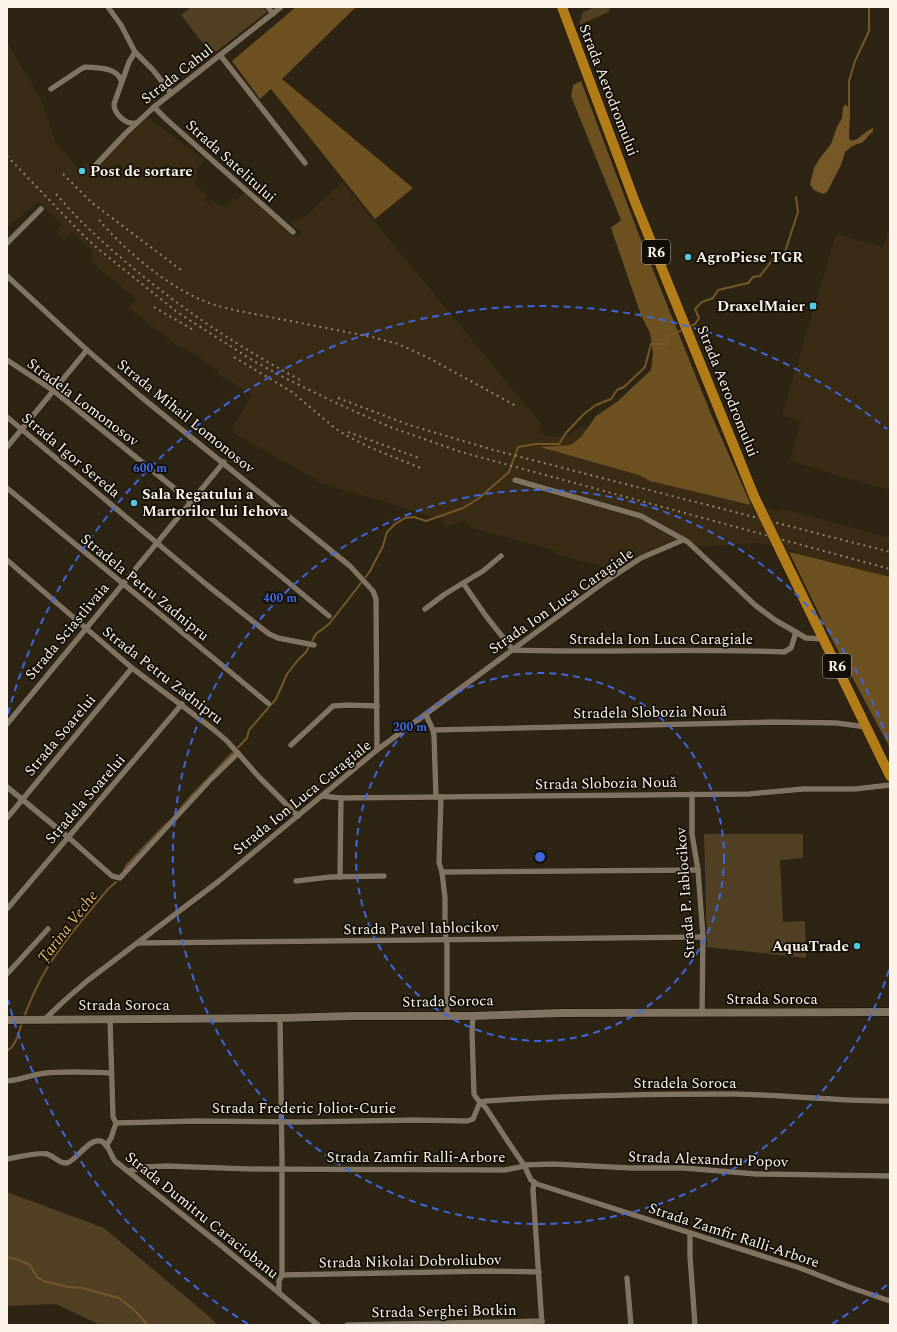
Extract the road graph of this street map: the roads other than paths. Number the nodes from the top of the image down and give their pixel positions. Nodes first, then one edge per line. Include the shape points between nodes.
1 (108, 7) edge
2 (268, 7) edge
3 (281, 7) edge
4 (562, 7) edge
5 (273, 14) junction
6 (134, 52) junction
7 (220, 55) junction
8 (121, 81) junction
9 (51, 89) dead end
10 (171, 93) junction
11 (154, 107) junction
12 (136, 122) junction
13 (305, 163) dead end
14 (94, 167) dead end
15 (41, 209) dead end
16 (293, 232) dead end
17 (7, 243) edge
18 (7, 276) edge
19 (87, 350) junction
20 (7, 360) edge
21 (54, 391) junction
22 (7, 417) edge
23 (22, 430) junction
24 (7, 447) edge
25 (224, 462) junction
26 (514, 480) dead end
27 (7, 488) edge
28 (190, 501) junction
29 (683, 540) junction
30 (157, 542) junction
31 (501, 556) dead end
32 (7, 560) edge
33 (123, 583) junction
34 (463, 583) junction
35 (425, 609) dead end
36 (329, 616) dead end
37 (85, 628) junction
38 (796, 632) junction
39 (824, 639) junction
40 (314, 645) dead end
41 (513, 650) junction
42 (132, 668) junction
43 (182, 704) junction
44 (269, 704) dead end
45 (377, 706) junction
46 (426, 715) junction
47 (7, 724) edge
48 (866, 727) junction
49 (433, 730) junction
50 (292, 745) dead end
51 (377, 750) junction
52 (238, 753) junction
53 (890, 776) edge
54 (890, 785) edge
55 (7, 787) edge
56 (692, 794) junction
57 (322, 796) junction
58 (438, 797) junction
59 (341, 798) junction
60 (22, 799) junction
61 (298, 816) junction
62 (7, 818) edge
63 (68, 837) junction
64 (698, 870) junction
65 (442, 872) junction
66 (340, 876) junction
67 (384, 876) dead end
68 (296, 881) dead end
69 (7, 909) edge
70 (48, 930) dead end
71 (703, 937) junction
72 (446, 939) junction
73 (138, 943) junction
74 (7, 974) edge
75 (890, 1012) edge
76 (702, 1014) junction
77 (447, 1016) junction
78 (473, 1016) junction
79 (280, 1018) junction
80 (45, 1019) junction
81 (110, 1019) junction
82 (11, 1020) edge
83 (111, 1073) junction
84 (7, 1081) edge
85 (890, 1101) edge
86 (480, 1102) junction
87 (282, 1122) junction
88 (116, 1123) junction
89 (106, 1146) junction
90 (7, 1159) edge
91 (524, 1165) junction
92 (282, 1169) junction
93 (129, 1171) junction
94 (890, 1176) edge
95 (534, 1182) junction
96 (690, 1233) junction
97 (539, 1272) junction
98 (282, 1275) junction
99 (627, 1278) dead end
100 (279, 1292) junction
101 (890, 1301) edge
102 (542, 1323) edge
103 (318, 1325) edge
104 (346, 1325) edge
105 (631, 1325) edge
106 (694, 1325) edge

1 - 6 street via 121,25
2 - 5 street
3 - 5 street, Strada Cahul
4 - 39 highway, Strada Aerodromului / R6, bridge via 635,202 754,496
5 - 7 street, Strada Cahul
6 - 8 street
6 - 10 street via 153,70
7 - 10 street, Strada Cahul
7 - 13 street
8 - 9 street via 113,71 81,68
8 - 12 street via 114,100 115,110 127,121
10 - 11 street, Strada Cahul
11 - 12 street, Strada Cahul
11 - 16 street, Strada Satelitului
12 - 14 street, Strada Cahul
15 - 17 street
18 - 19 street, Strada Mihail Lomonosov
19 - 21 street
19 - 25 street, Strada Mihail Lomonosov via 140,396
20 - 21 street, Stradela Lomonosov
21 - 23 street
21 - 28 street, Stradela Lomonosov
22 - 23 street, Strada Igor Sereda
23 - 24 street
23 - 30 street, Strada Igor Sereda
25 - 28 street, Strada Sciastlivaia
25 - 45 street, Strada Mihail Lomonosov via 350,566 373,591 376,599
26 - 29 street via 641,516
27 - 33 street, Stradela Petru Zadnipru
28 - 30 street, Strada Sciastlivaia
28 - 36 street, Stradela Lomonosov
29 - 38 street via 755,605
29 - 41 street, Strada Ion Luca Caragiale via 630,565
30 - 33 street, Strada Sciastlivaia
30 - 40 street, Strada Igor Sereda via 269,634
31 - 34 street
32 - 37 street, Strada Petru Zadnipru
33 - 37 street, Strada Sciastlivaia
33 - 44 street, Stradela Petru Zadnipru
34 - 35 street
34 - 41 street
37 - 42 street, Strada Petru Zadnipru
37 - 47 street, Strada Sciastlivaia
38 - 39 street via 806,638
38 - 41 street, Stradela Ion Luca Caragiale via 791,648 784,652
39 - 48 highway, Strada Aerodromului / R6
41 - 46 street, Strada Ion Luca Caragiale
42 - 43 street, Strada Petru Zadnipru
42 - 60 street, Strada Soarelui
43 - 52 street, Strada Petru Zadnipru
43 - 63 street, Stradela Soarelui
45 - 50 street via 333,706
45 - 51 street, Strada Mihail Lomonosov
46 - 49 street
46 - 51 street, Strada Ion Luca Caragiale
48 - 49 street, Stradela Slobozia Nouă via 837,723 773,722
48 - 53 highway, Strada Aerodromului / R6
49 - 58 street
51 - 57 street, Strada Ion Luca Caragiale
52 - 61 street, Strada Petru Zadnipru
52 - 63 street via 120,878 115,878
54 - 56 street, Strada Slobozia Nouă via 855,789
55 - 60 street
56 - 58 street, Strada Slobozia Nouă
56 - 64 street, Strada P. Iablocikov via 692,834
57 - 59 street, Strada Slobozia Nouă
57 - 61 street, Strada Ion Luca Caragiale
58 - 59 street, Strada Slobozia Nouă
58 - 65 street via 439,861
59 - 66 street
60 - 62 street, Strada Soarelui
60 - 63 street
61 - 73 street, Strada Ion Luca Caragiale
63 - 69 street, Stradela Soarelui
64 - 65 street
64 - 71 street, Strada P. Iablocikov
65 - 72 street
66 - 67 street
66 - 68 street
70 - 74 street
71 - 72 street, Strada Pavel Iablocikov
71 - 76 street, Strada P. Iablocikov
72 - 73 street, Strada Pavel Iablocikov
72 - 77 street
73 - 80 street, Strada Ion Luca Caragiale via 87,981
75 - 76 street, Strada Soroca
76 - 78 street, Strada Soroca via 561,1013
77 - 78 street, Strada Soroca
77 - 79 street, Strada Soroca
78 - 86 street via 473,1086 475,1097
79 - 81 street, Strada Soroca
79 - 87 street
80 - 81 street, Strada Soroca
80 - 82 street, Strada Soroca
81 - 83 street
83 - 84 street via 47,1073
83 - 88 street via 113,1117
85 - 86 street, Stradela Sorocа via 683,1094
86 - 87 street, Strada Frederic Joliot-Curie via 473,1119 467,1122
86 - 91 street
87 - 88 street, Strada Frederic Joliot-Curie
87 - 92 street
88 - 89 street
89 - 90 street, Strada Dumitru Caraciobanu via 100,1141 92,1143 66,1163 45,1154
89 - 93 street, Strada Dumitru Caraciobanu via 115,1161
91 - 92 street, Strada Zamfir Ralli-Arbore via 505,1170
91 - 94 street, Strada Alexandru Popov via 683,1168 756,1174
91 - 95 street, Strada Zamfir Ralli-Arbore
92 - 93 street, Strada Zamfir Ralli-Arbore via 152,1166
92 - 98 street
93 - 100 street, Strada Dumitru Caraciobanu
95 - 96 street, Strada Zamfir Ralli-Arbore
95 - 97 street
96 - 101 street, Strada Zamfir Ralli-Arbore via 800,1268
96 - 106 street
97 - 98 street, Strada Nikolai Dobroliubov
97 - 102 street
98 - 100 street
99 - 105 street
100 - 103 street, Strada Dumitru Caraciobanu
102 - 104 street, Strada Serghei Botkin

